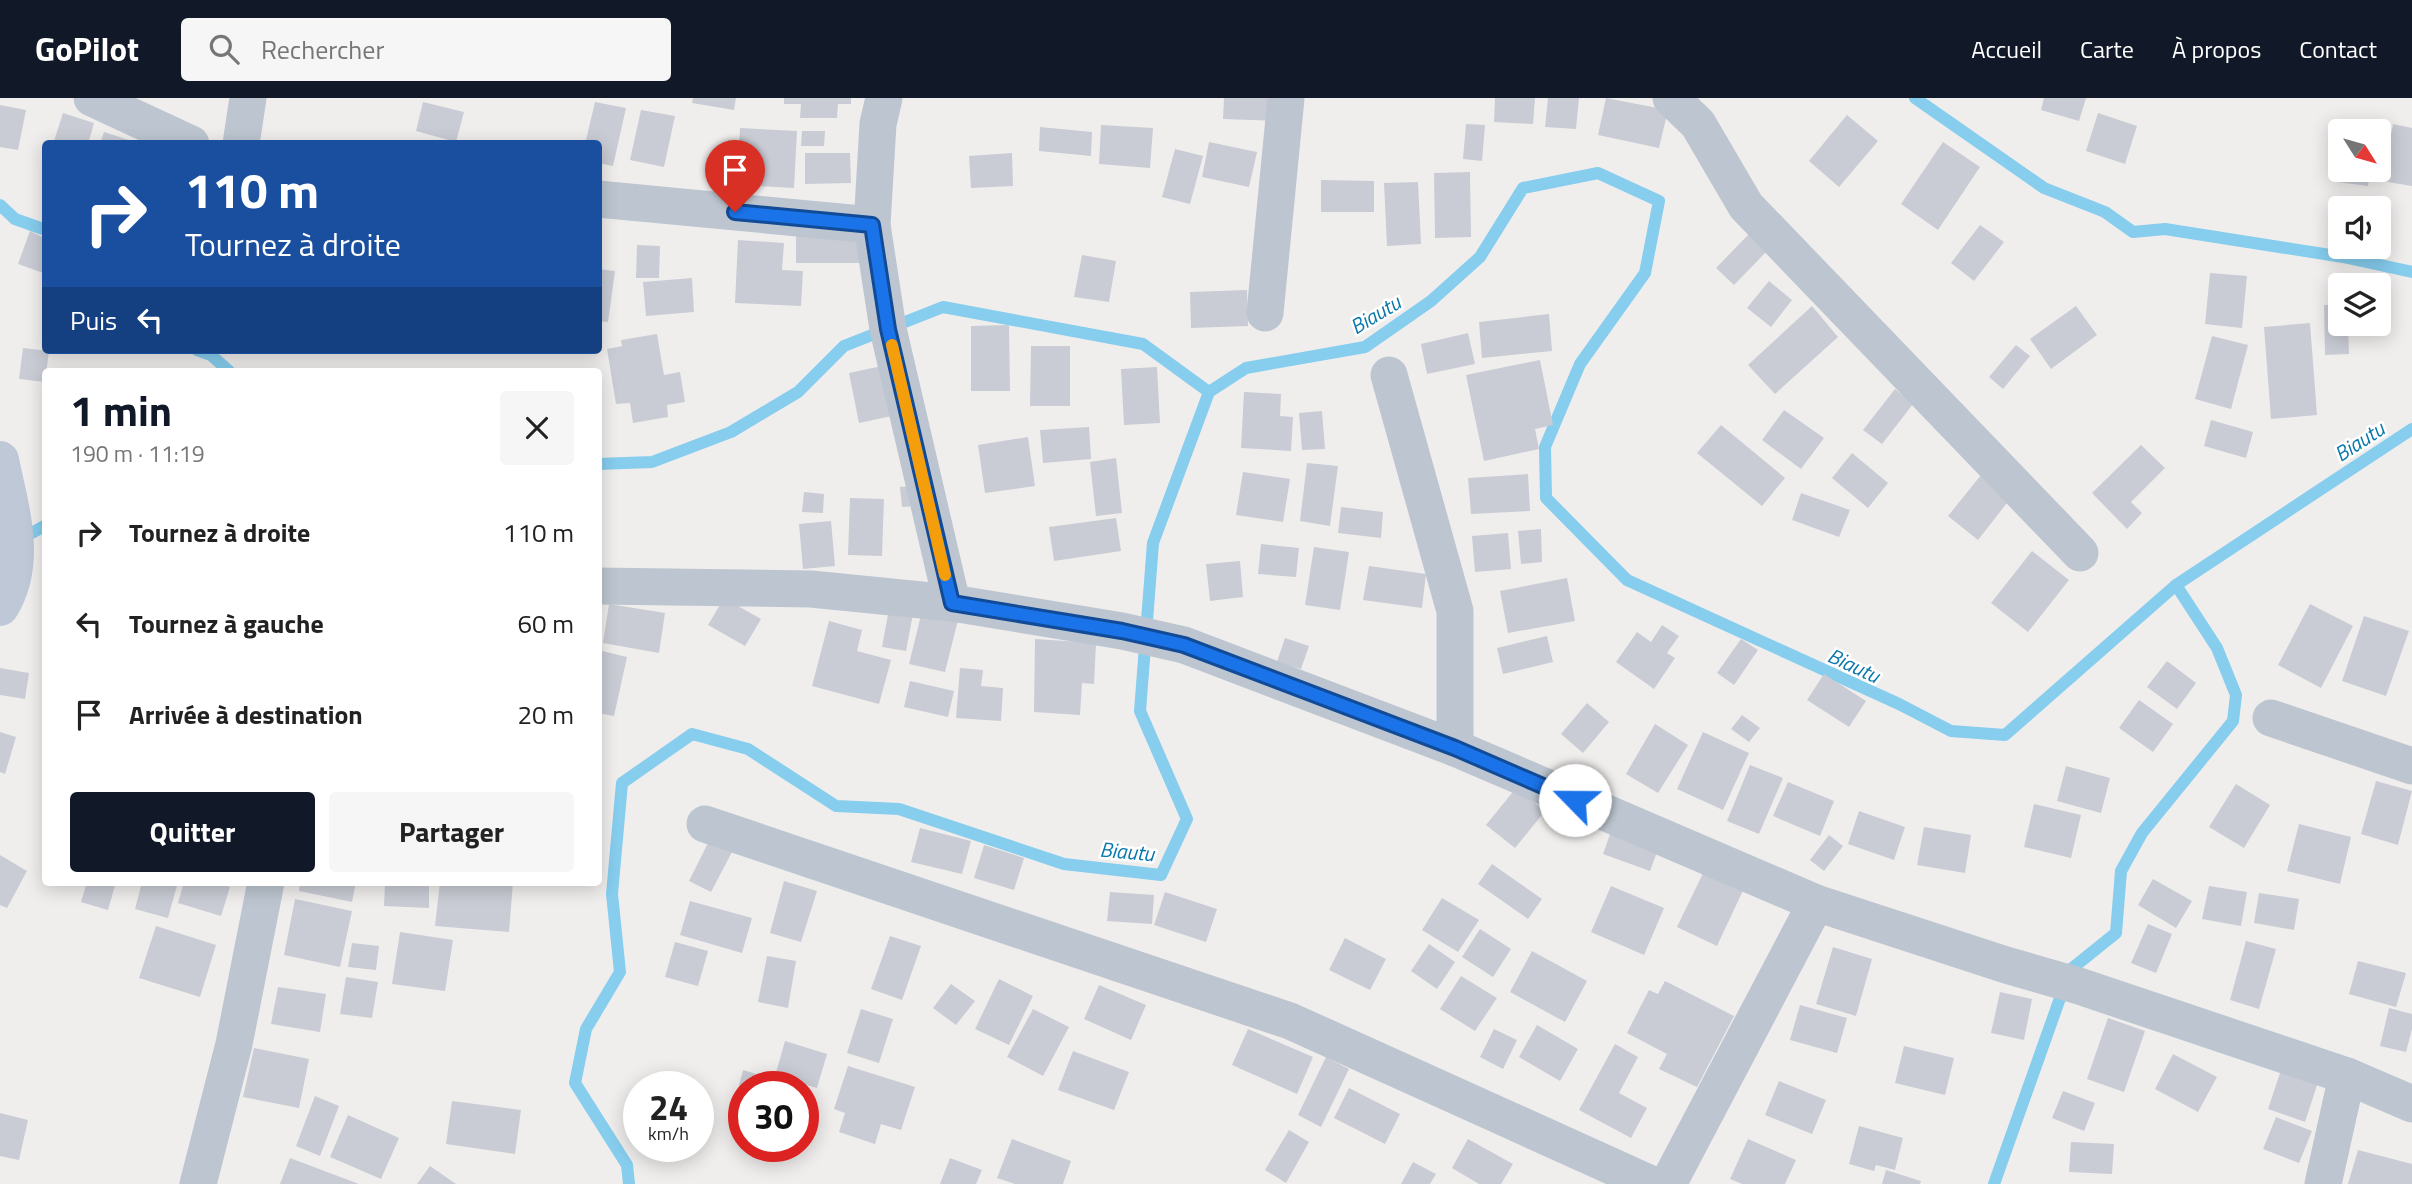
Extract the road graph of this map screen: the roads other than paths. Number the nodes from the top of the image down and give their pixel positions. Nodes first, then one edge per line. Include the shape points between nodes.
1 (92, 98) edge
2 (248, 98) edge
3 (884, 98) edge
4 (1286, 98) edge
5 (1671, 98) edge
6 (182, 140) edge
7 (242, 140) edge
8 (602, 199) edge
9 (872, 225) junction
10 (1265, 313) dead end
11 (1389, 375) dead end
12 (0, 460) edge
13 (2080, 553) dead end
14 (602, 586) edge
15 (952, 603) junction
16 (0, 607) edge
17 (2271, 718) dead end
18 (1455, 748) junction
19 (2412, 766) edge
20 (705, 824) dead end
21 (264, 886) edge
22 (1816, 903) junction
23 (2347, 1076) junction
24 (2412, 1104) edge
25 (198, 1184) edge
26 (1651, 1184) edge
27 (1668, 1184) edge
28 (2323, 1184) edge

1 - 6 street
2 - 7 street
3 - 9 street via 878,124
4 - 10 street
5 - 13 street via 1698,124 1746,206
8 - 9 street
9 - 15 street via 888,329
11 - 18 street via 1455,611
12 - 16 street via 17,541 10,591
14 - 15 street via 811,589
15 - 18 street via 1184,645
17 - 19 street
18 - 22 street
20 - 26 street via 1290,1021
21 - 25 street via 234,1044
22 - 23 street
22 - 27 street
23 - 24 street
23 - 28 street

